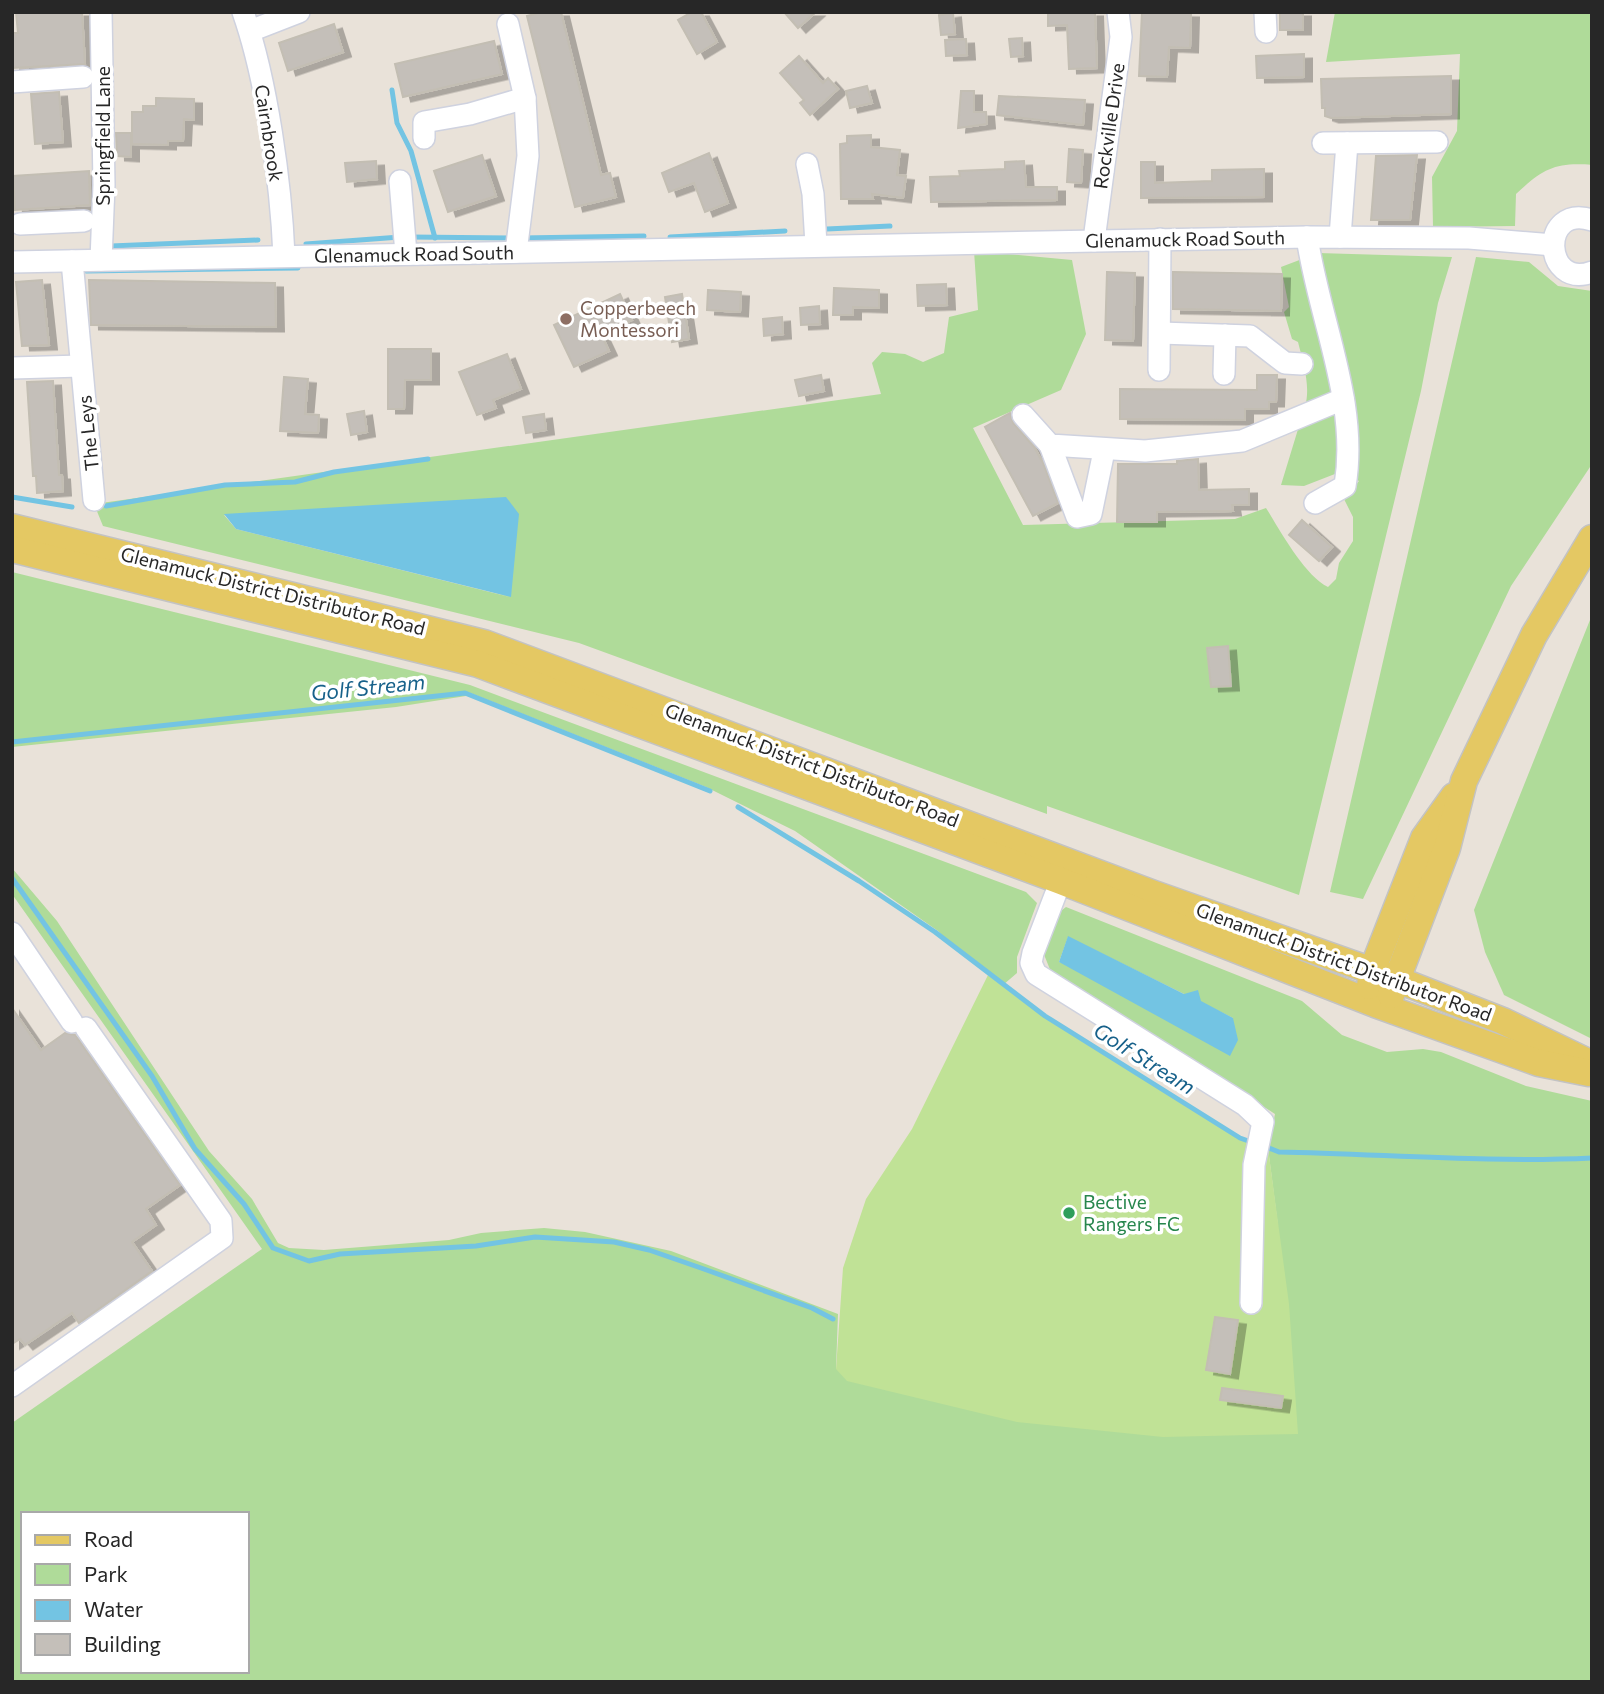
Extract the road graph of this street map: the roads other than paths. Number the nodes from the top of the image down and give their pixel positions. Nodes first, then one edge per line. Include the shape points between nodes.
1 (101, 12) edge
2 (299, 12) edge
3 (1118, 12) edge
4 (246, 22) edge
5 (508, 24) dead end
6 (83, 77) dead end
7 (12, 82) edge
8 (525, 97) junction
9 (424, 138) dead end
10 (1437, 142) dead end
11 (1323, 143) dead end
12 (1347, 143) junction
13 (807, 164) dead end
14 (400, 181) dead end
15 (1592, 220) edge
16 (85, 221) dead end
17 (16, 222) edge
18 (1307, 237) junction
19 (1340, 237) junction
20 (1160, 239) junction
21 (1094, 240) junction
22 (516, 242) junction
23 (816, 245) junction
24 (1553, 245) junction
25 (406, 254) junction
26 (284, 256) junction
27 (101, 260) junction
28 (72, 261) junction
29 (17, 262) edge
30 (1592, 272) edge
31 (1160, 333) junction
32 (1225, 335) junction
33 (1302, 364) dead end
34 (81, 366) junction
35 (12, 368) edge
36 (1159, 370) dead end
37 (1224, 374) dead end
38 (1343, 398) junction
39 (1023, 415) dead end
40 (1050, 445) junction
41 (1104, 451) junction
42 (94, 500) dead end
43 (1315, 503) dead end
44 (12, 527) edge
45 (1592, 538) edge
46 (12, 549) edge
47 (1464, 781) junction
48 (1064, 871) junction
49 (12, 933) edge
50 (1372, 971) junction
51 (1398, 980) junction
52 (1375, 1004) junction
53 (1592, 1064) edge
54 (1592, 1074) edge
55 (1251, 1303) dead end
56 (12, 1386) edge

1 - 27 street, Springfield Lane
2 - 4 street
3 - 21 street, Rockville Drive via 1121,37
4 - 26 street, Cairnbrook via 259,69 283,219
5 - 8 street
6 - 7 street
8 - 9 street via 424,122
8 - 22 street via 528,156
10 - 12 street
11 - 12 street
12 - 19 street
13 - 23 street
14 - 25 street
15 - 24 street via 1580,218 1563,224
16 - 17 street
17 - 29 street
18 - 19 street, Glenamuck Road South
18 - 20 street, Glenamuck Road South
18 - 38 street
19 - 24 street, Glenamuck Road South via 1469,238
20 - 21 street, Glenamuck Road South
20 - 31 street
21 - 23 street, Glenamuck Road South
22 - 23 street, Glenamuck Road South
22 - 25 street, Glenamuck Road South
24 - 30 street via 1555,258 1569,271
25 - 26 street, Glenamuck Road South
26 - 27 street, Glenamuck Road South
27 - 28 street, Glenamuck Road South
28 - 29 street, Glenamuck Road South
28 - 34 street, The Leys
31 - 32 street
31 - 36 street
32 - 33 street via 1250,335 1285,363
32 - 37 street
34 - 35 street
34 - 42 street, The Leys
38 - 41 street via 1242,441
38 - 43 street via 1350,453 1345,486
39 - 40 street
40 - 41 street
40 - 41 street via 1077,517 1091,514
44 - 48 main road, Glenamuck District Distributor Road via 484,643
45 - 47 main road via 1534,635
46 - 48 main road, Glenamuck District Distributor Road via 478,664
47 - 50 main road via 1424,838
47 - 51 main road via 1447,848
48 - 50 main road, Glenamuck District Distributor Road
48 - 52 main road, Glenamuck District Distributor Road
48 - 55 street via 1033,953 1036,974 1245,1105 1263,1122 1257,1152
49 - 56 street via 223,1230 215,1244
50 - 51 main road, Glenamuck District Distributor Road
50 - 52 main road via 1370,988
51 - 52 main road via 1390,996
51 - 53 main road, Glenamuck District Distributor Road via 1503,1021
52 - 54 main road, Glenamuck District Distributor Road via 1539,1063

